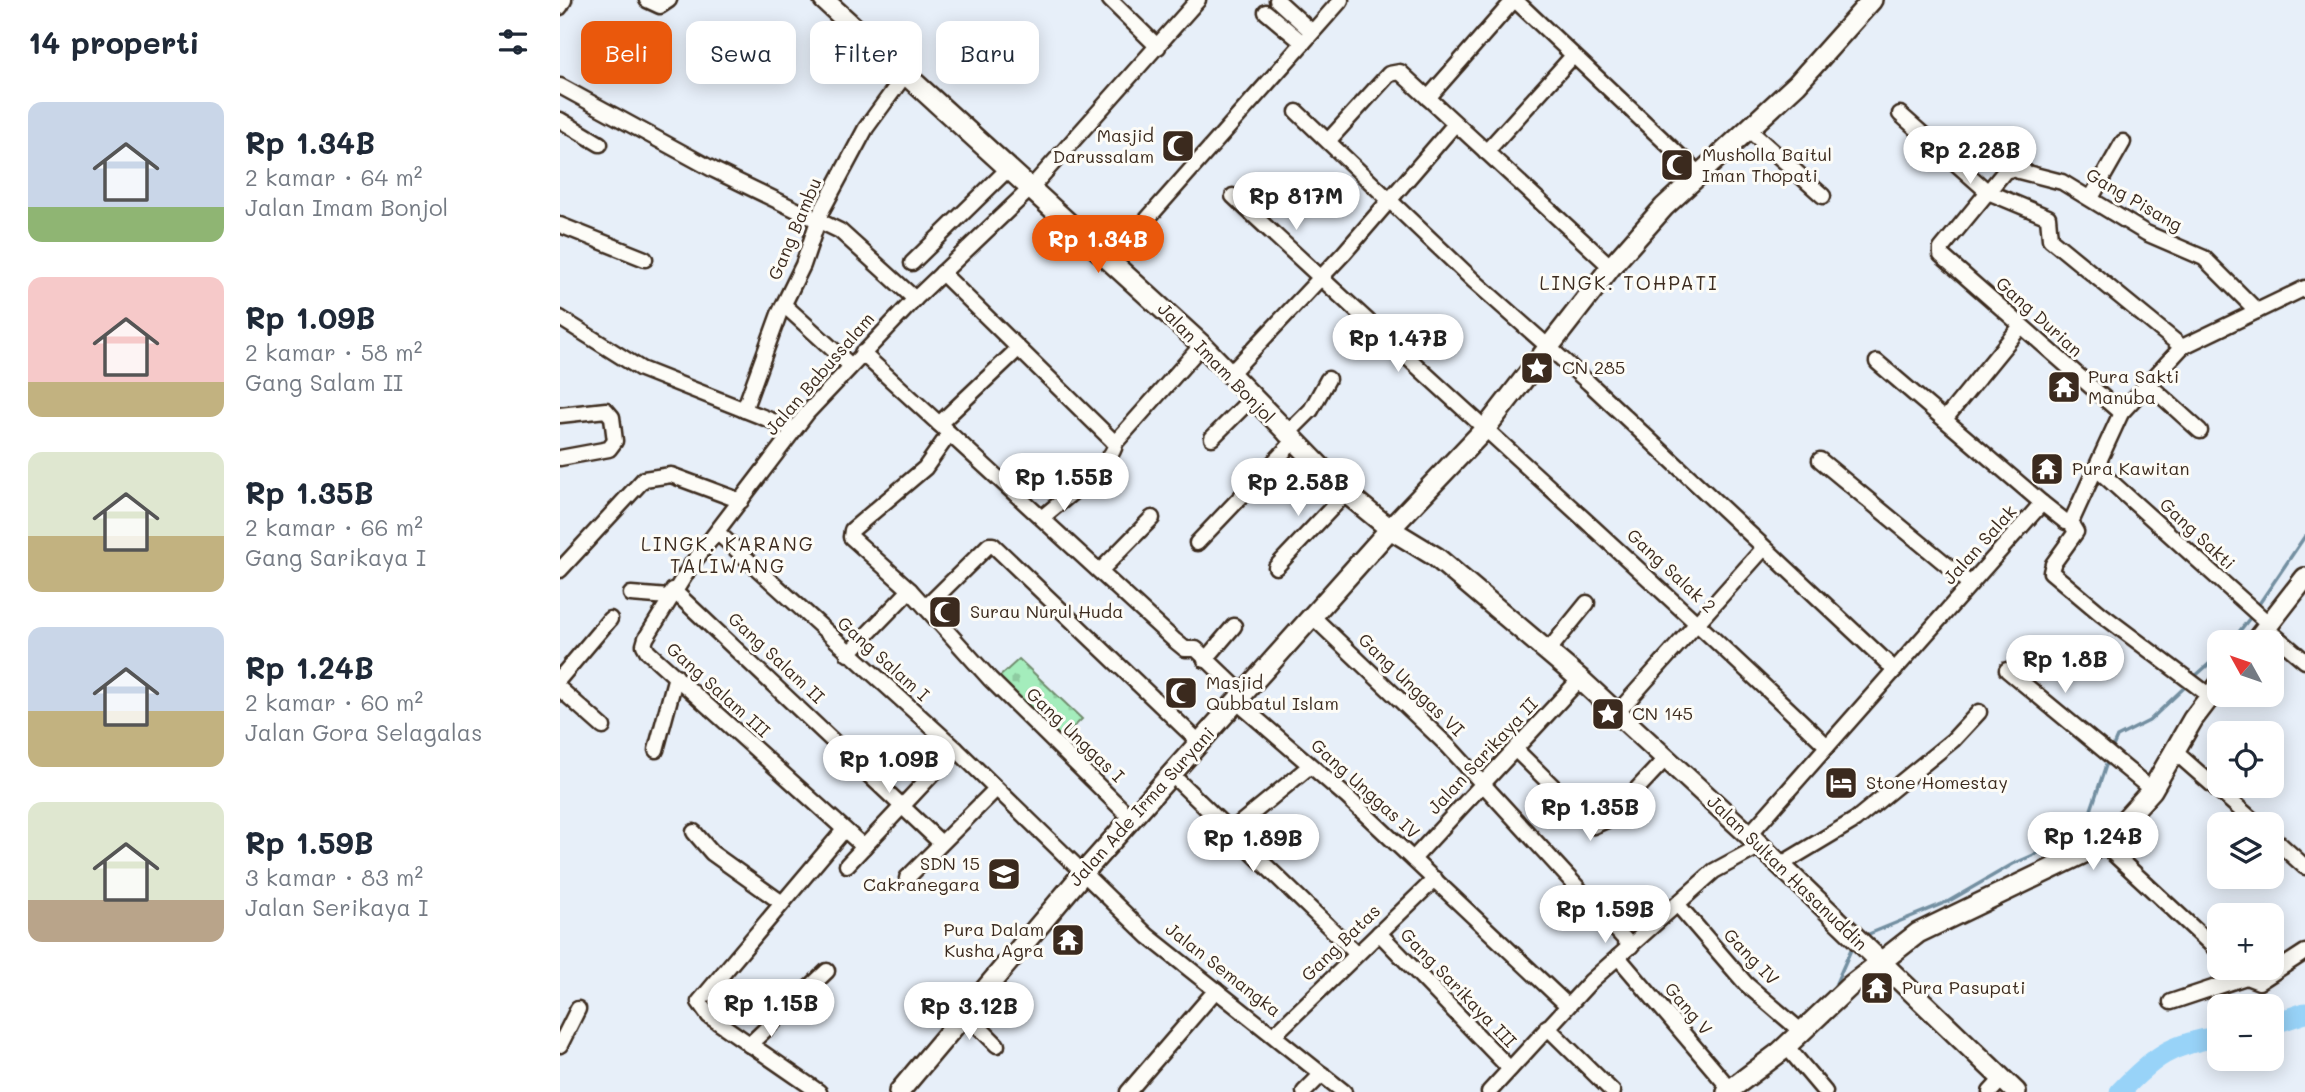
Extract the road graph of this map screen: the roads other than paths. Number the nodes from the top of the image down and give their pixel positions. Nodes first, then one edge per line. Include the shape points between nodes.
1 (564, 0) edge
2 (647, 0) edge
3 (668, 0) edge
4 (824, 0) edge
5 (1110, 0) edge
6 (1197, 0) edge
7 (1277, 0) edge
8 (1340, 0) edge
9 (1515, 0) edge
10 (1872, 0) edge
11 (560, 7) edge
12 (1266, 12) dead end
13 (846, 21) edge
14 (1307, 38) junction
15 (1158, 47) junction
16 (1572, 57) junction
17 (898, 84) edge
18 (913, 84) edge
19 (560, 86) edge
20 (1428, 98) junction
21 (1297, 112) dead end
22 (1900, 114) dead end
23 (560, 120) edge
24 (1455, 124) junction
25 (1749, 130) junction
26 (1328, 141) junction
27 (2123, 142) dead end
28 (600, 144) dead end
29 (1486, 152) junction
30 (1007, 170) junction
31 (1700, 175) junction
32 (1029, 190) junction
33 (1988, 192) junction
34 (1233, 196) dead end
35 (1823, 196) dead end
36 (2091, 198) junction
37 (1390, 201) junction
38 (817, 220) junction
39 (560, 225) edge
40 (645, 259) dead end
41 (1111, 260) junction
42 (912, 263) dead end
43 (1611, 267) junction
44 (942, 273) junction
45 (1320, 278) junction
46 (2305, 288) edge
47 (915, 299) junction
48 (783, 305) junction
49 (2257, 311) junction
50 (560, 318) edge
51 (2021, 326) junction
52 (1202, 345) junction
53 (2182, 347) junction
54 (1550, 348) junction
55 (1018, 349) junction
56 (862, 353) junction
57 (1877, 362) dead end
58 (850, 365) junction
59 (1231, 373) junction
60 (1328, 379) dead end
61 (2147, 383) junction
62 (1252, 398) junction
63 (744, 410) junction
64 (2121, 413) junction
65 (561, 414) edge
66 (1945, 419) junction
67 (793, 429) junction
68 (944, 429) junction
69 (1485, 429) junction
70 (2200, 431) dead end
71 (1212, 438) dead end
72 (1289, 438) junction
73 (1115, 443) junction
74 (560, 458) edge
75 (1820, 460) dead end
76 (2098, 470) junction
77 (1346, 493) junction
78 (741, 501) junction
79 (2042, 503) junction
80 (1043, 517) junction
81 (1152, 518) dead end
82 (2070, 522) junction
83 (1390, 529) junction
84 (718, 533) junction
85 (1198, 543) dead end
86 (1764, 548) junction
87 (563, 562) edge
88 (1276, 567) dead end
89 (1100, 571) junction
90 (1970, 584) junction
91 (2302, 589) edge
92 (911, 590) junction
93 (631, 594) dead end
94 (671, 594) junction
95 (1587, 603) dead end
96 (926, 607) junction
97 (1312, 616) junction
98 (610, 619) dead end
99 (1699, 624) junction
100 (1234, 626) dead end
101 (2263, 629) edge
102 (645, 643) joint
103 (1548, 651) junction
104 (848, 654) junction
105 (1205, 660) junction
106 (2305, 661) edge
107 (1895, 670) junction
108 (2007, 670) dead end
109 (676, 676) junction
110 (560, 678) edge
111 (1580, 679) junction
112 (2207, 688) edge
113 (560, 689) edge
114 (2207, 693) edge
115 (1240, 698) junction
116 (1979, 712) dead end
117 (1617, 713) junction
118 (603, 727) dead end
119 (1199, 742) junction
120 (1827, 746) junction
121 (956, 749) junction
122 (656, 750) dead end
123 (1516, 750) junction
124 (2174, 751) junction
125 (1665, 758) junction
126 (1310, 766) junction
127 (1171, 774) junction
128 (1483, 783) junction
129 (996, 789) junction
130 (2152, 790) junction
131 (903, 805) junction
132 (2243, 812) edge
133 (1132, 818) junction
134 (844, 830) junction
135 (1233, 830) junction
136 (694, 832) dead end
137 (1754, 841) junction
138 (941, 843) junction
139 (2103, 844) junction
140 (864, 847) junction
141 (2284, 848) edge
142 (1413, 859) junction
143 (847, 865) dead end
144 (1780, 865) junction
145 (2305, 867) edge
146 (1084, 872) junction
147 (907, 878) dead end
148 (1435, 879) junction
149 (782, 903) junction
150 (1678, 905) junction
151 (1379, 933) junction
152 (2207, 941) edge
153 (1631, 946) junction
154 (2305, 952) edge
155 (1356, 953) junction
156 (1618, 957) junction
157 (1879, 961) junction
158 (2284, 966) edge
159 (827, 971) dead end
160 (2222, 980) edge
161 (1216, 990) junction
162 (2171, 1002) dead end
163 (1567, 1006) junction
164 (578, 1009) dead end
165 (965, 1013) junction
166 (1547, 1027) junction
167 (1800, 1030) junction
168 (1274, 1035) junction
169 (561, 1042) edge
170 (749, 1045) junction
171 (997, 1045) dead end
172 (1787, 1047) junction
173 (1510, 1069) junction
174 (1322, 1074) junction
175 (1727, 1087) edge
176 (2003, 1088) edge
177 (818, 1092) edge
178 (899, 1092) edge
179 (1128, 1092) edge
180 (1304, 1092) edge
181 (1344, 1092) edge
182 (1489, 1092) edge
183 (1614, 1092) edge
184 (1825, 1092) edge

1 - 11 street
2 - 3 street via 660,6
4 - 13 street, Jalan Imam Bonjol
5 - 15 street
6 - 15 street, Jalan Babussalam
7 - 14 street
8 - 14 street
9 - 16 street
9 - 20 street
10 - 25 street, Jalan Ade Irma Suryani via 1829,51
12 - 14 street
14 - 41 street
15 - 32 street, Jalan Babussalam
16 - 29 street
16 - 31 street
17 - 38 street, Gang Bambu via 866,128
18 - 30 street, Jalan Imam Bonjol
19 - 38 street
20 - 24 street
20 - 26 street via 1402,73 1394,72
21 - 26 street
22 - 33 street
23 - 28 street
24 - 29 street
24 - 37 street
25 - 31 street, Jalan Ade Irma Suryani
25 - 35 street
26 - 37 street
27 - 36 street
29 - 43 street
30 - 32 street, Jalan Imam Bonjol
30 - 42 street
31 - 43 street, Jalan Ade Irma Suryani via 1664,207
32 - 41 street, Jalan Imam Bonjol
32 - 44 street, Jalan Babussalam
33 - 36 street, Gang Pisang via 2006,171 2014,169 2062,182
33 - 51 street, Gang Durian via 1940,253
33 - 53 street via 2048,217 2050,239
34 - 45 street, Gang Salak 2
36 - 49 street, Gang Pisang via 2147,233 2204,258
37 - 45 street
37 - 54 street
38 - 47 street via 849,237
38 - 48 street, Gang Bambu via 803,265
39 - 40 street
41 - 52 street, Jalan Imam Bonjol
43 - 54 street, Jalan Ade Irma Suryani
44 - 47 street, Jalan Babussalam
44 - 55 street
45 - 59 street
45 - 69 street, Gang Salak 2
46 - 49 street
47 - 56 street, Jalan Babussalam
48 - 58 street
48 - 63 street, Gang Bambu
49 - 53 street
50 - 63 street via 641,369
51 - 64 street, Gang Durian
51 - 66 street
52 - 59 street, Jalan Imam Bonjol
52 - 73 street
53 - 61 street
54 - 69 street, Jalan Ade Irma Suryani
54 - 86 street
55 - 68 street
55 - 73 street
56 - 58 street, Jalan Babussalam
56 - 68 street, Gang Unggas IV
57 - 66 street
58 - 67 street, Jalan Babussalam
59 - 62 street, Jalan Imam Bonjol
60 - 72 street
61 - 64 street
61 - 70 street
62 - 71 street
62 - 72 street, Jalan Imam Bonjol
63 - 67 street
64 - 76 street
65 - 74 street via 606,410 612,417 615,441 609,449
66 - 79 street
67 - 78 street, Jalan Babussalam
68 - 80 street, Gang Unggas IV
68 - 92 street, Gang Unggas I via 925,468 852,530 851,535
69 - 83 street, Jalan Ade Irma Suryani
69 - 99 street, Gang Salak 2
72 - 77 street, Jalan Imam Bonjol
72 - 85 street
73 - 80 street via 1096,471
75 - 90 street
76 - 82 street
76 - 101 street, Gang Sakti via 2242,601
77 - 83 street, Jalan Imam Bonjol
77 - 88 street
78 - 84 street, Jalan Babussalam
78 - 87 street via 691,481 655,475 637,485
79 - 82 street, Jalan Salak
79 - 90 street, Jalan Salak
80 - 89 street, Gang Unggas IV
81 - 89 street
82 - 112 street via 2076,532 2051,572 2184,676
83 - 97 street, Jalan Ade Irma Suryani
83 - 103 street, Jalan Sultan Hasanuddin via 1436,557
84 - 94 street, Jalan Babussalam
84 - 104 street, Gang Salam I
86 - 99 street
86 - 107 street
89 - 105 street, Gang Unggas IV via 1174,640 1185,649 1196,649
90 - 107 street, Jalan Salak
91 - 101 street
92 - 96 street, Gang Unggas I
92 - 104 street
93 - 94 street
94 - 102 street, Jalan Babussalam
94 - 131 street, Gang Salam II
95 - 103 street
96 - 119 street via 991,544
96 - 133 street, Gang Unggas I via 990,680
97 - 115 street, Jalan Ade Irma Suryani
97 - 128 street, Gang Unggas VI
98 - 110 street
99 - 117 street
99 - 120 street, Gang Salak 2
100 - 105 street
101 - 106 street, Gang Sakti
102 - 109 street, Gang Salam III via 648,652
103 - 111 street, Jalan Sultan Hasanuddin
104 - 121 street, Gang Salam I
105 - 115 street, Gang Unggas IV
107 - 120 street, Jalan Salak
108 - 130 street
109 - 122 street
109 - 134 street, Gang Salam III
111 - 117 street, Jalan Sultan Hasanuddin
111 - 123 street, Jalan Sarikaya II
113 - 118 street
114 - 124 street
115 - 119 street, Jalan Ade Irma Suryani
115 - 126 street, Gang Unggas IV
116 - 144 street via 1953,740 1855,820
117 - 125 street, Jalan Sultan Hasanuddin
119 - 127 street, Jalan Ade Irma Suryani
120 - 137 street, Jalan Salak
121 - 129 street, Gang Salam I
121 - 131 street
123 - 125 street via 1594,826 1609,820
123 - 128 street, Jalan Sarikaya II
124 - 130 street
124 - 132 street
125 - 137 street, Jalan Sultan Hasanuddin
126 - 135 street
126 - 142 street, Gang Unggas IV
127 - 133 street, Jalan Ade Irma Suryani
127 - 135 street
128 - 142 street, Jalan Sarikaya II
128 - 153 street, Gang Unggas VI
129 - 138 street
129 - 146 street, Gang Salam I
130 - 139 street
131 - 138 street, Gang Salam II
131 - 140 street
133 - 146 street, Jalan Ade Irma Suryani
134 - 140 street, Gang Salam III
134 - 149 street
135 - 155 street
136 - 149 street via 712,853
137 - 144 street, Jalan Sultan Hasanuddin
137 - 150 street
138 - 147 street
139 - 152 street
139 - 157 street via 1930,927
140 - 143 street
141 - 145 street
142 - 148 street, Gang Unggas IV
144 - 157 street, Jalan Sultan Hasanuddin
146 - 161 street, Jalan Semangka via 1149,936
146 - 165 street, Jalan Ade Irma Suryani
148 - 151 street, Gang Batas
148 - 163 street, Gang Unggas IV
149 - 170 street via 699,1002
150 - 153 street
150 - 167 street, Gang IV via 1746,984
151 - 155 street, Gang Batas
151 - 173 street, Gang Sarikaya III
153 - 156 street
154 - 158 street
155 - 168 street, Gang Batas
156 - 163 street
156 - 175 street, Gang V
157 - 167 street
157 - 176 street, Jalan Sultan Hasanuddin
159 - 170 street
160 - 162 street
161 - 168 street, Jalan Semangka
161 - 179 street
163 - 166 street
164 - 169 street
165 - 171 street
165 - 178 street, Jalan Ade Irma Suryani
166 - 173 street
166 - 183 street
167 - 172 street
168 - 174 street, Jalan Semangka
170 - 177 street
172 - 175 street
172 - 184 street
173 - 182 street
174 - 180 street
174 - 181 street, Jalan Semangka

